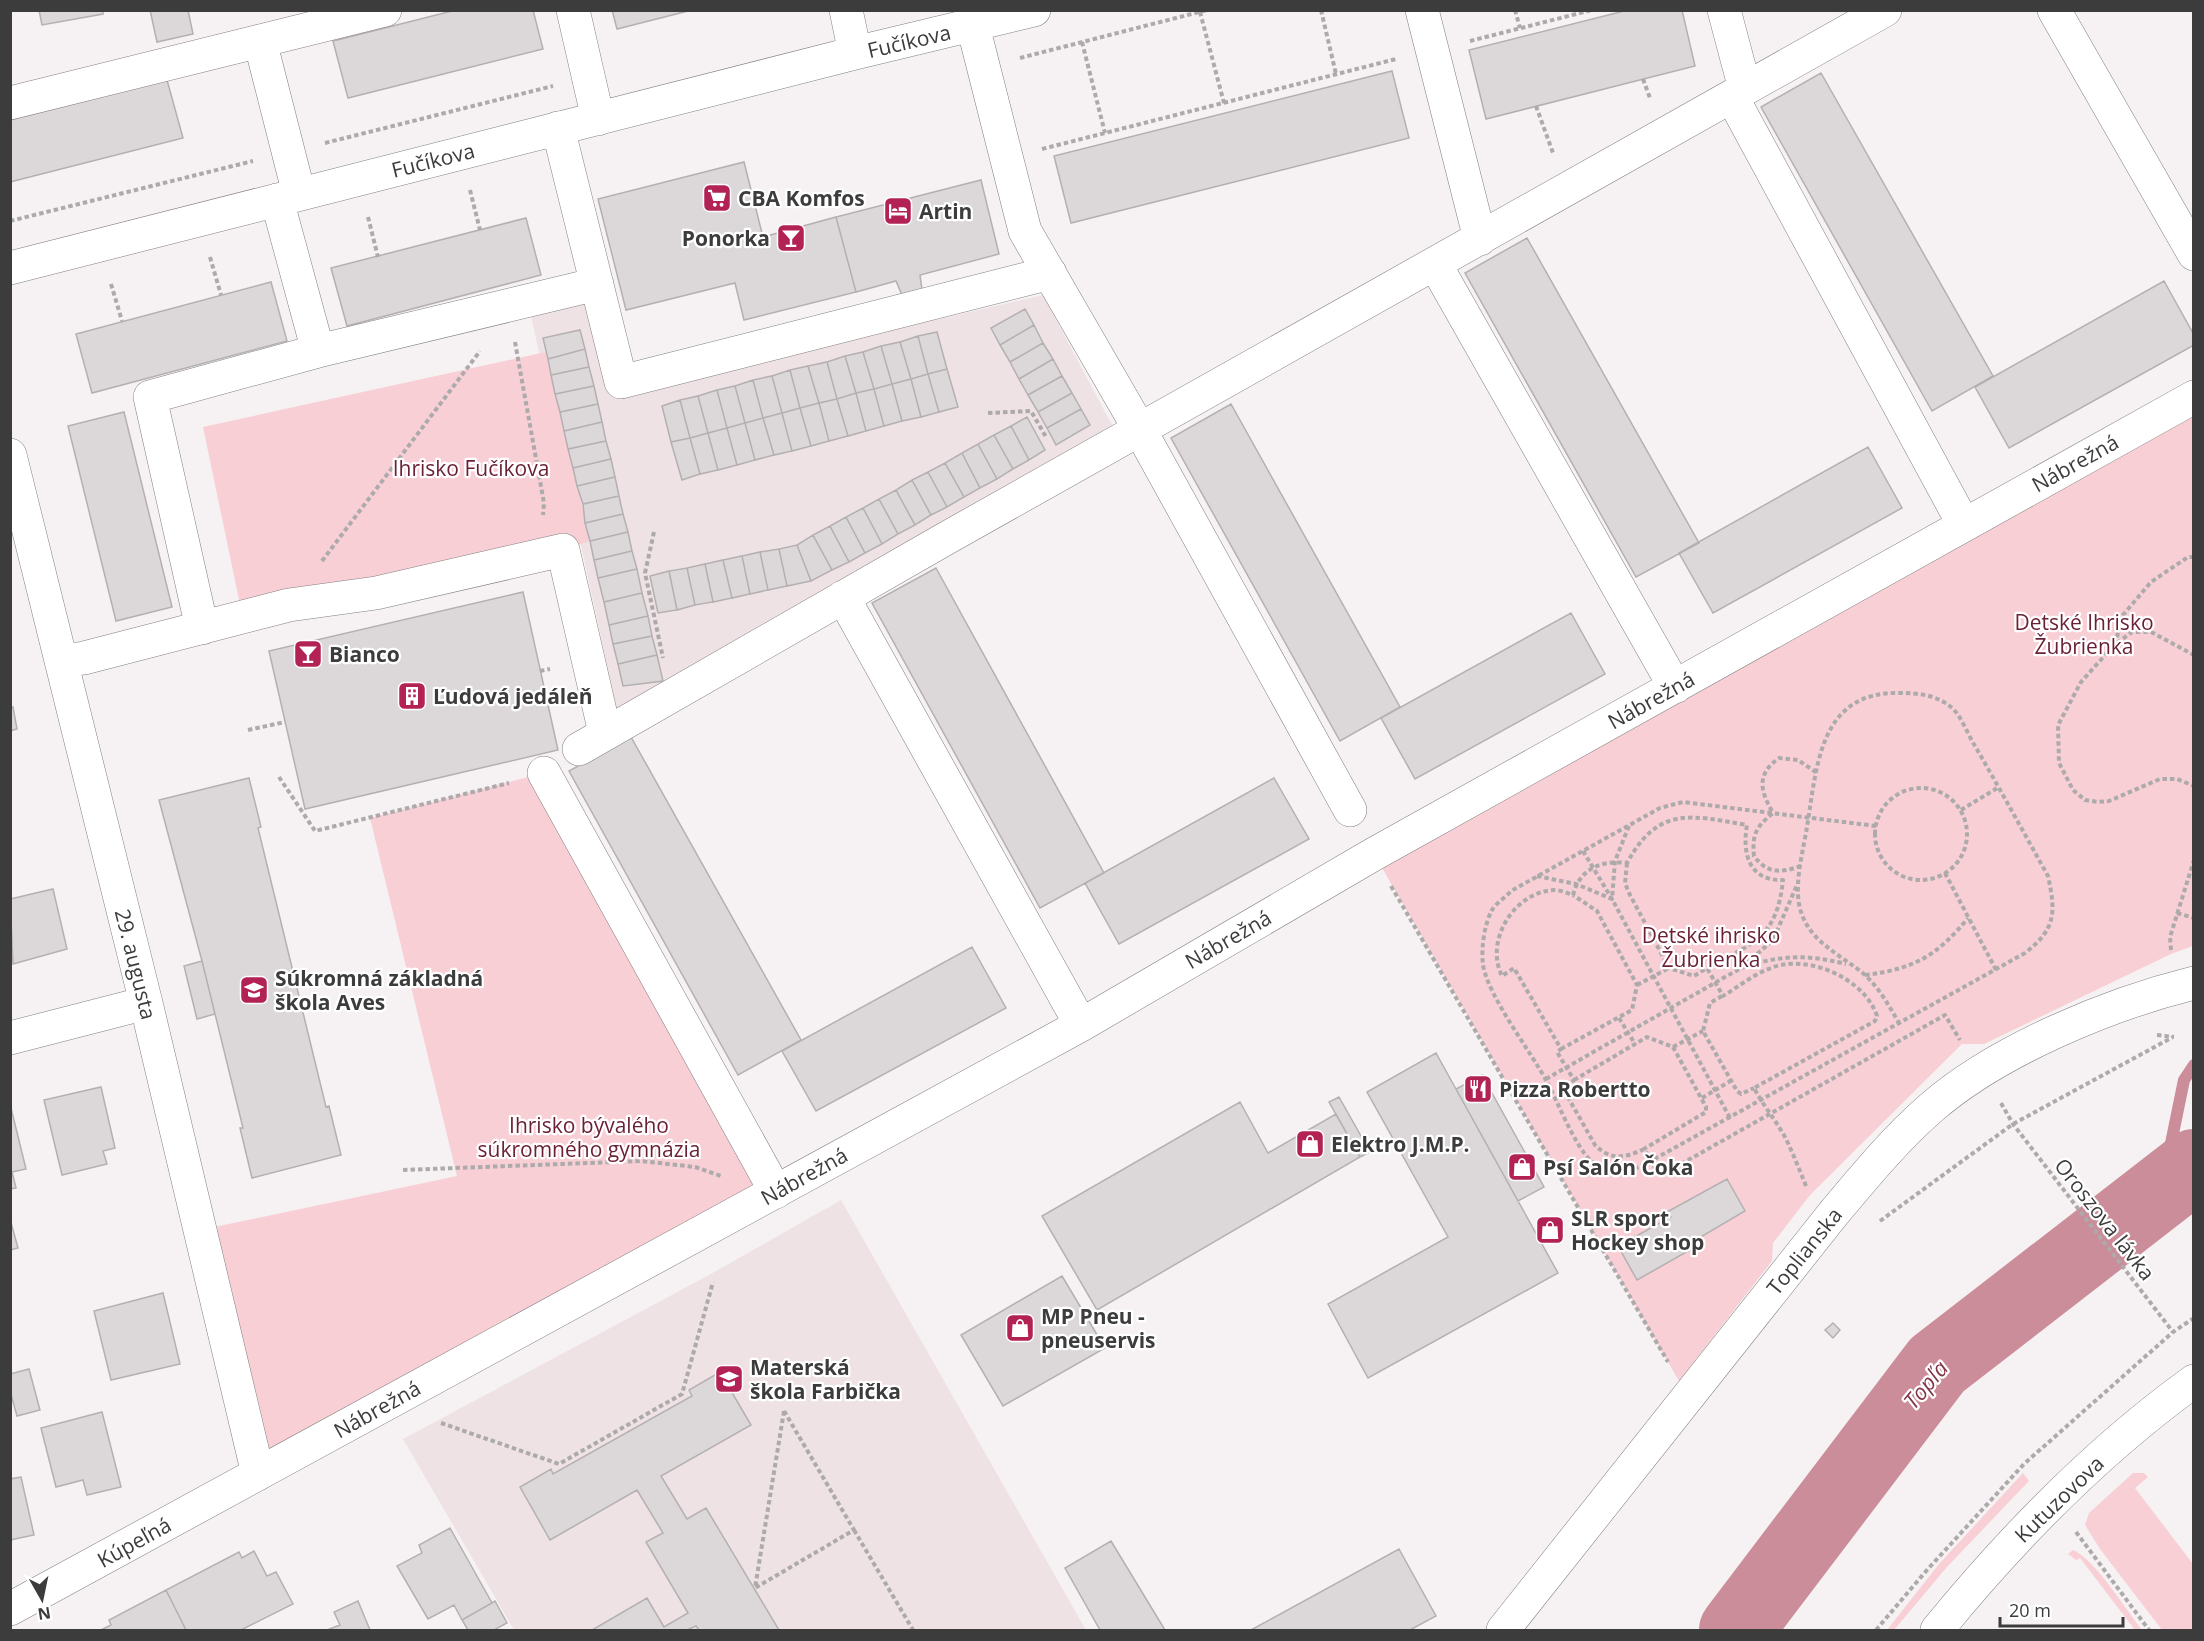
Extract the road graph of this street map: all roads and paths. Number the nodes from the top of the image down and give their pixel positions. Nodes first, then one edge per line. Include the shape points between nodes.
1 (385, 10) edge
2 (573, 10) edge
3 (846, 10) edge
4 (1034, 10) edge
5 (1207, 10) edge
6 (1322, 10) edge
7 (1422, 10) edge
8 (1515, 10) edge
9 (1592, 10) edge
10 (1724, 10) edge
11 (1885, 10) edge
12 (2054, 10) edge
13 (1200, 12) edge
14 (973, 26) junction
15 (1520, 28) junction
16 (260, 41) junction
17 (1082, 42) junction
18 (1432, 50) junction
19 (855, 53) junction
20 (1013, 60) dead end
21 (1336, 74) junction
22 (1739, 93) junction
23 (10, 103) edge
24 (1224, 103) junction
25 (1536, 106) dead end
26 (598, 118) junction
27 (558, 128) junction
28 (1105, 133) junction
29 (1007, 158) junction
30 (470, 190) dead end
31 (1568, 190) junction
32 (288, 197) junction
33 (368, 216) dead end
34 (480, 230) dead end
35 (1480, 239) junction
36 (2192, 250) edge
37 (378, 256) dead end
38 (210, 257) dead end
39 (1435, 264) junction
40 (10, 268) edge
41 (1050, 273) junction
42 (111, 284) dead end
43 (597, 284) junction
44 (221, 295) dead end
45 (516, 303) junction
46 (122, 321) dead end
47 (481, 350) dead end
48 (318, 351) junction
49 (2193, 397) edge
50 (988, 413) dead end
51 (1140, 430) junction
52 (10, 455) edge
53 (1065, 472) junction
54 (1964, 525) junction
55 (654, 532) dead end
56 (540, 555) junction
57 (2193, 556) edge
58 (843, 597) junction
59 (289, 605) junction
60 (654, 615) dead end
61 (202, 628) junction
62 (2115, 644) junction
63 (2186, 649) junction
64 (2193, 649) edge
65 (2193, 655) edge
66 (61, 661) junction
67 (1674, 687) junction
68 (285, 722) dead end
69 (248, 730) dead end
70 (544, 773) joint
71 (1817, 773) junction
72 (279, 777) dead end
73 (2193, 786) edge
74 (1999, 788) junction
75 (1350, 810) dead end
76 (1961, 810) junction
77 (1773, 813) junction
78 (1809, 818) junction
79 (1629, 825) junction
80 (1876, 826) junction
81 (1583, 850) junction
82 (2193, 860) edge
83 (1615, 861) junction
84 (1627, 863) junction
85 (1801, 866) junction
86 (1594, 868) junction
87 (1945, 873) junction
88 (1536, 876) junction
89 (1388, 880) dead end
90 (1799, 881) junction
91 (1575, 885) junction
92 (1573, 895) junction
93 (1612, 899) junction
94 (2177, 913) junction
95 (1968, 918) junction
96 (2193, 918) edge
97 (2171, 954) dead end
98 (1849, 964) junction
99 (1669, 968) junction
100 (1707, 968) junction
101 (1741, 968) junction
102 (1996, 970) junction
103 (1864, 975) junction
104 (1654, 976) junction
105 (1714, 983) junction
106 (2193, 983) edge
107 (1637, 985) junction
108 (1723, 996) junction
109 (146, 1003) junction
110 (1671, 1007) junction
111 (1619, 1018) junction
112 (1899, 1023) junction
113 (1081, 1025) junction
114 (1703, 1031) junction
115 (1627, 1032) junction
116 (2152, 1034) dead end
117 (10, 1038) edge
118 (1688, 1039) junction
119 (1635, 1044) junction
120 (1962, 1044) dead end
121 (1673, 1047) junction
122 (1561, 1049) junction
123 (1565, 1066) junction
124 (1546, 1079) junction
125 (1574, 1080) junction
126 (1732, 1080) junction
127 (1754, 1088) junction
128 (1716, 1090) junction
129 (1996, 1095) dead end
130 (1702, 1098) junction
131 (1761, 1101) junction
132 (1769, 1113) junction
133 (1730, 1118) junction
134 (2013, 1124) junction
135 (1644, 1149) junction
136 (1651, 1162) junction
137 (403, 1170) dead end
138 (724, 1177) dead end
139 (776, 1192) junction
140 (1810, 1195) dead end
141 (1879, 1213) dead end
142 (713, 1282) dead end
143 (2193, 1318) edge
144 (2173, 1332) junction
145 (1673, 1371) dead end
146 (2193, 1381) edge
147 (441, 1423) dead end
148 (258, 1474) junction
149 (854, 1530) junction
150 (2075, 1531) dead end
151 (10, 1609) edge
152 (913, 1630) edge
153 (1503, 1630) edge
154 (1876, 1630) edge
155 (1937, 1630) edge
156 (2149, 1630) edge

1 - 16 street
2 - 26 street
3 - 19 street, Fučíkova
4 - 14 street, Fučíkova
5 - 13 path
6 - 21 path
7 - 18 street
8 - 15 path
9 - 15 path
10 - 22 street
11 - 22 street
12 - 36 street
13 - 17 path
13 - 24 path
14 - 19 street, Fučíkova
14 - 29 street
15 - 18 path
16 - 23 street
16 - 32 street
17 - 20 path
17 - 28 path
18 - 21 path
18 - 35 street
19 - 26 street, Fučíkova
21 - 24 path
22 - 31 street
22 - 54 street
24 - 28 path
25 - 31 path
26 - 27 street, Fučíkova
27 - 32 street, Fučíkova
27 - 43 street
28 - 29 path
29 - 41 street via 1025,231
30 - 34 path
31 - 35 street
32 - 40 street, Fučíkova
32 - 48 street
33 - 37 path
35 - 39 street
38 - 44 path
39 - 51 street
39 - 67 street
41 - 43 street via 621,382
41 - 51 street
42 - 46 path
43 - 45 street
45 - 48 street
45 - 56 path via 513,331 543,503
47 - 59 path
48 - 61 street via 150,397
49 - 54 street, Nábrežná
50 - 53 path via 1031,411
51 - 53 street
51 - 75 street
52 - 66 street, 29. augusta
53 - 58 street
54 - 67 street, Nábrežná
55 - 60 path via 645,573
56 - 58 street via 563,550 592,741
56 - 59 street via 376,593
57 - 62 path via 2151,582 2123,615
58 - 113 street
59 - 61 street
61 - 66 street
62 - 63 path via 2132,632 2151,632
62 - 73 path via 2081,682 2058,725 2059,763 2064,776 2085,800 2098,802 2160,779 2177,779
63 - 64 path
63 - 65 path
66 - 109 street, 29. augusta
67 - 113 street, Nábrežná
68 - 69 path
70 - 72 path via 315,831
70 - 139 street
71 - 74 path via 1823,739 1846,709 1866,696 1923,693 1952,708
71 - 77 path via 1789,758 1779,758 1770,765 1762,785 1763,796
71 - 78 path
74 - 76 path
74 - 102 path via 2048,876 2054,905 2044,938
76 - 80 path via 1937,790 1905,790 1881,811
76 - 87 path via 1967,824 1964,853
77 - 78 path
77 - 79 path via 1683,802 1660,808
77 - 85 path via 1758,826 1754,856 1774,871
78 - 80 path
78 - 85 path
79 - 81 path
79 - 83 path
80 - 87 path via 1879,851 1894,872 1919,880
81 - 86 path
81 - 88 path
82 - 94 path
83 - 84 path
83 - 86 path
83 - 93 path
84 - 99 path via 1625,883 1629,893
84 - 100 path via 1646,834 1670,819 1746,825 1745,854 1750,866 1761,876 1783,880 1781,903 1767,932
85 - 90 path
86 - 91 path
86 - 93 path
87 - 95 path
88 - 91 path
88 - 124 path via 1511,891 1492,910 1484,939 1484,964 1490,985
89 - 145 path
90 - 98 path via 1799,904 1808,927 1825,947
90 - 101 path via 1773,940
91 - 92 path
91 - 93 path
92 - 107 path via 1597,911
92 - 122 path via 1556,890 1524,900 1505,921 1498,948 1497,962 1502,975 1515,968
93 - 104 path
94 - 96 path
94 - 97 path via 2170,937
95 - 102 path
95 - 103 path via 1948,942 1927,958 1893,971
98 - 101 path via 1797,956 1772,958
98 - 103 path
99 - 100 path via 1694,976
99 - 104 path
100 - 105 path
101 - 105 path
102 - 112 path
103 - 112 path via 1883,995
104 - 107 path
104 - 110 path
105 - 108 path
105 - 110 path
106 - 153 street, Toplianska via 2114,1007 2050,1035 1981,1072 1933,1106 1886,1151 1833,1214
107 - 111 path via 1632,1010
108 - 114 path via 1710,1003
108 - 127 path via 1773,967 1807,965 1848,980 1876,1012 1875,1021
109 - 117 street
109 - 148 street, 29. augusta
110 - 115 path
110 - 118 path
111 - 115 path
111 - 122 path
112 - 131 path
113 - 139 street, Nábrežná
114 - 118 path
114 - 126 path
115 - 119 path
115 - 123 path
116 - 134 path via 2174,1037
118 - 121 path
118 - 128 path
119 - 121 path via 1647,1038
119 - 125 path
120 - 132 path via 1946,1015
121 - 130 path
122 - 123 path via 1557,1052
123 - 124 path
123 - 125 path
124 - 136 path via 1593,1163 1625,1171
125 - 135 path via 1568,1083 1566,1092 1602,1152 1618,1157
126 - 127 path via 1741,1094
126 - 128 path
127 - 131 path
128 - 130 path
128 - 133 path
129 - 134 path, Oroszova lávka
130 - 135 path via 1706,1107 1703,1116
131 - 132 path
131 - 133 path
132 - 136 path via 1659,1176
132 - 140 path via 1787,1140
133 - 136 path
134 - 141 path via 1874,1224
134 - 144 path, Oroszova lávka
135 - 136 path
137 - 138 path via 641,1161 695,1167
139 - 148 street, Nábrežná
142 - 147 path via 682,1394 559,1464
143 - 144 path
144 - 154 path via 2024,1464
146 - 155 street, Kutuzovova via 2144,1417 2055,1502 2011,1545
148 - 151 street, Kúpeľná
149 - 149 path via 843,1510 783,1411 755,1588
149 - 152 path
150 - 156 path

